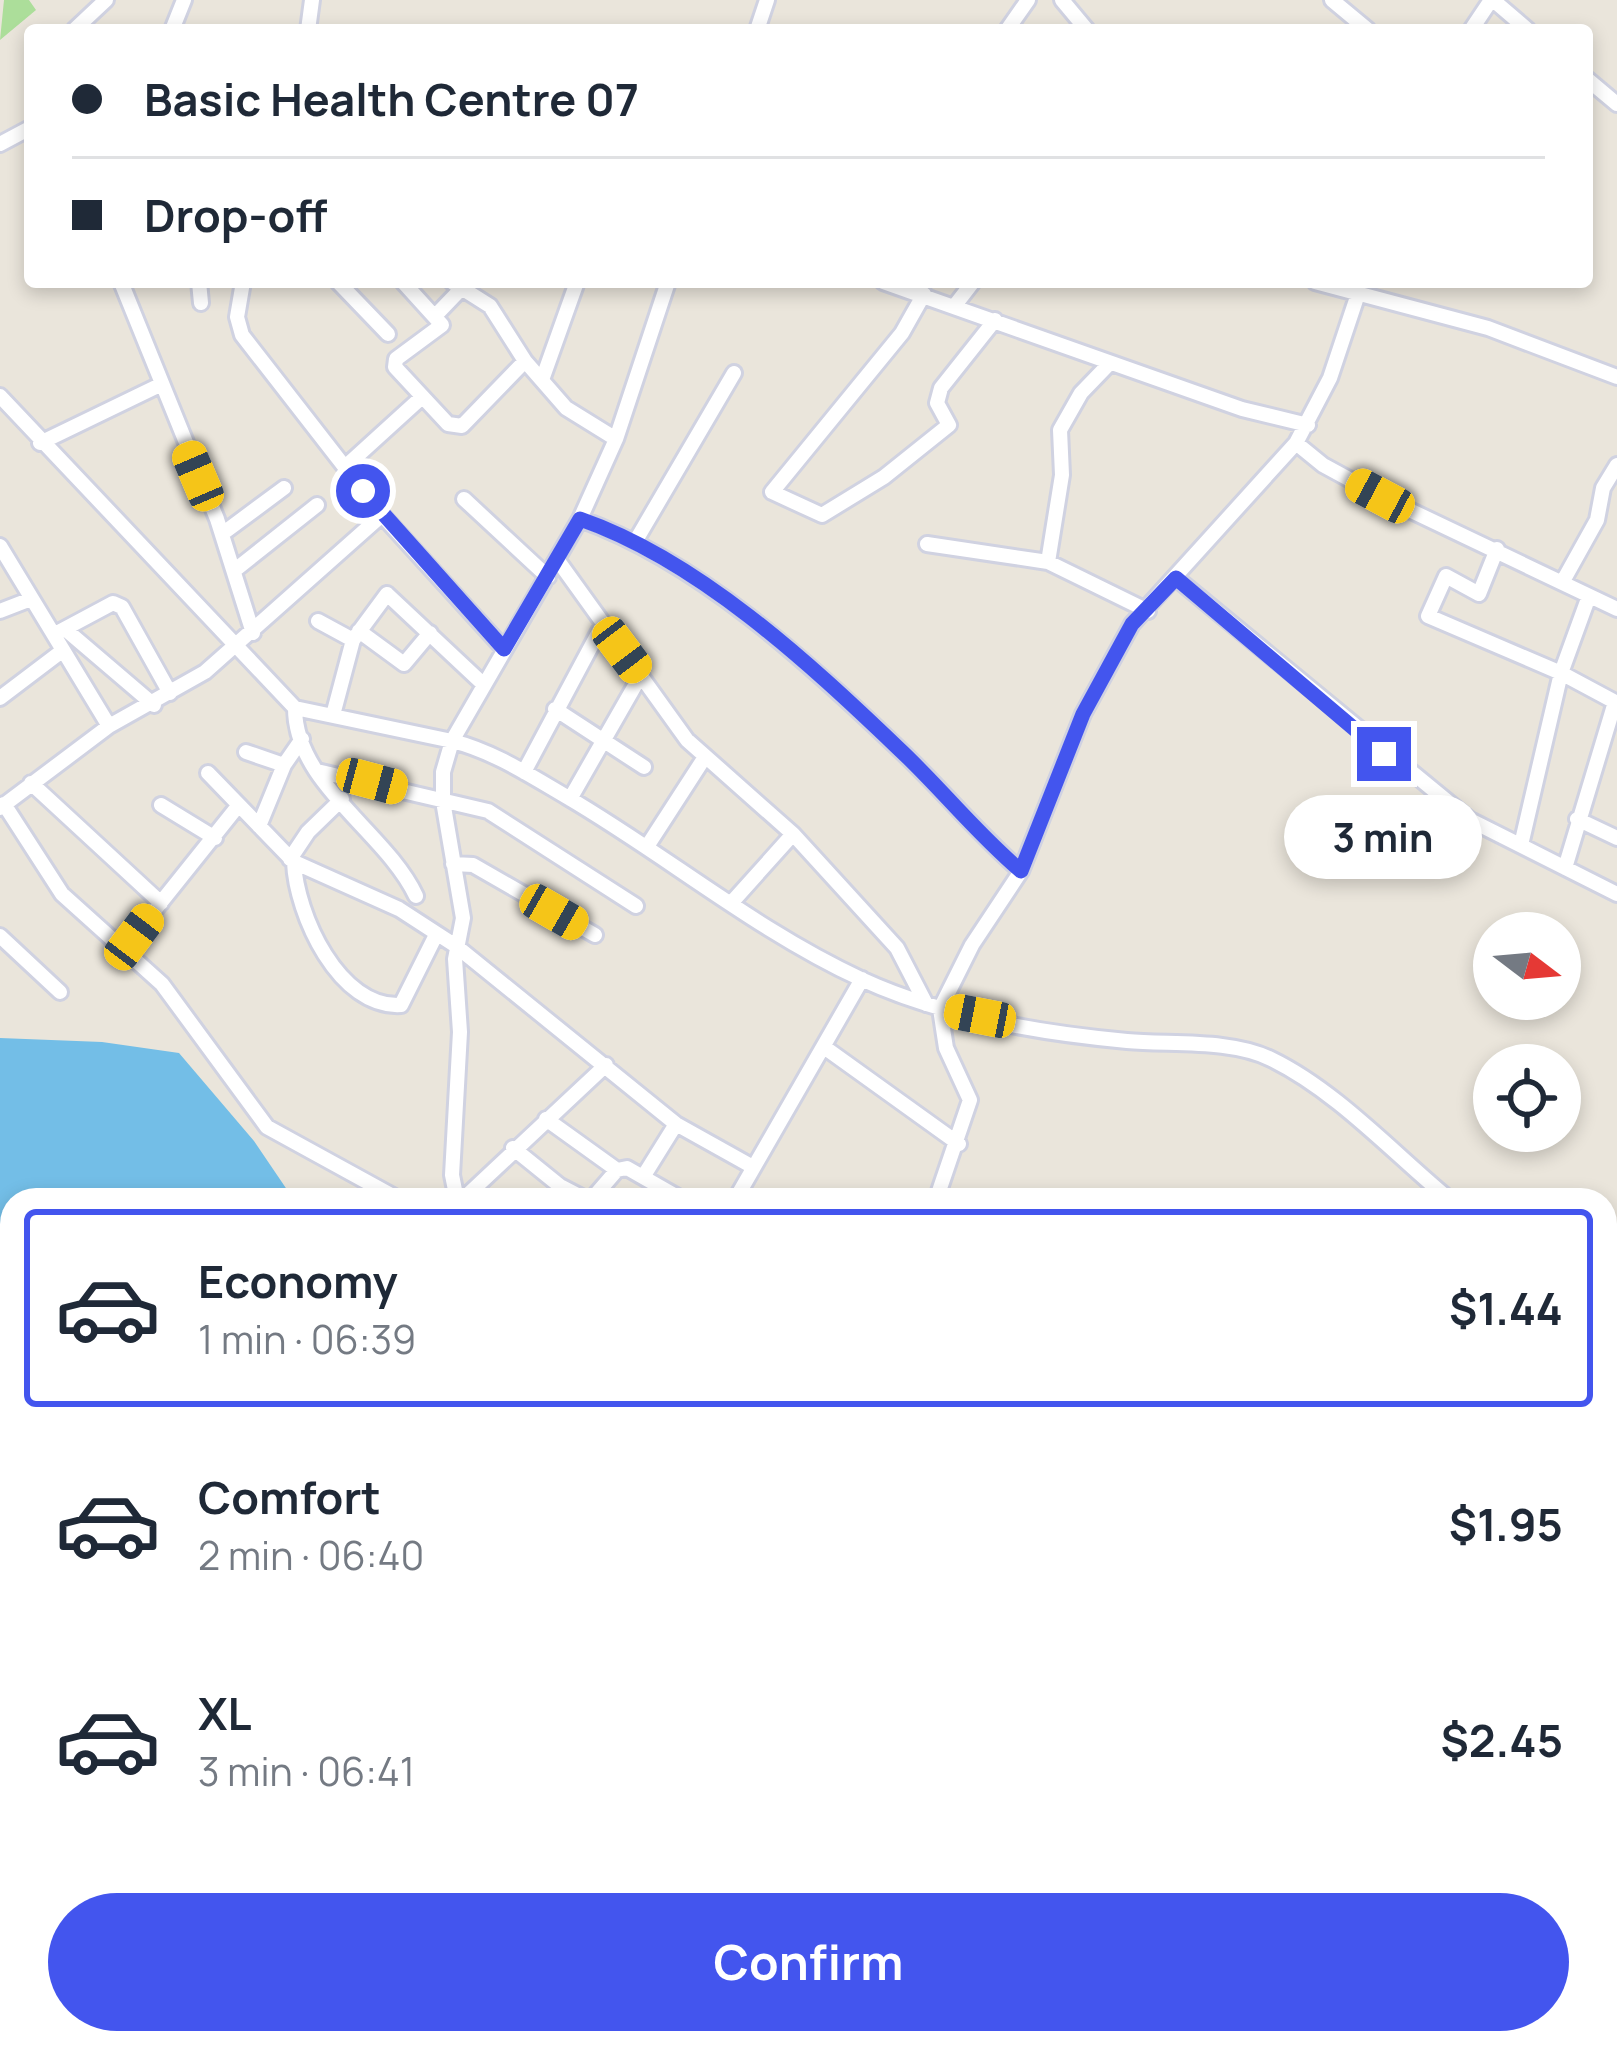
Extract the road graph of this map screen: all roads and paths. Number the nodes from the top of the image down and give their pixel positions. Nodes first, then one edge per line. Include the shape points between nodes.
1 (106, 0) edge
2 (1062, 0) edge
3 (1332, 0) edge
4 (1492, 0) edge
5 (80, 24) edge
6 (1082, 24) edge
7 (1361, 24) edge
8 (1521, 24) edge
9 (1593, 84) edge
10 (1617, 104) edge
11 (123, 288) edge
12 (200, 288) edge
13 (241, 288) edge
14 (344, 288) edge
15 (409, 288) edge
16 (455, 288) edge
17 (459, 288) edge
18 (575, 288) edge
19 (666, 288) edge
20 (904, 288) edge
21 (968, 288) edge
22 (1336, 288) edge
23 (924, 294) junction
24 (1358, 294) junction
25 (201, 303) dead end
26 (956, 304) junction
27 (436, 315) junction
28 (995, 320) junction
29 (388, 334) dead end
30 (525, 361) junction
31 (1109, 364) junction
32 (734, 373) dead end
33 (1617, 377) edge
34 (542, 380) junction
35 (162, 384) junction
36 (0, 397) edge
37 (422, 398) junction
38 (1308, 424) junction
39 (616, 439) junction
40 (40, 443) junction
41 (1296, 443) junction
42 (1617, 465) edge
43 (345, 467) junction
44 (284, 488) dead end
45 (1600, 497) junction
46 (464, 499) dead end
47 (317, 505) dead end
48 (382, 515) junction
49 (1617, 517) edge
50 (580, 519) junction
51 (222, 534) junction
52 (634, 542) junction
53 (927, 544) dead end
54 (0, 546) edge
55 (1497, 549) junction
56 (559, 562) junction
57 (1048, 562) junction
58 (235, 570) junction
59 (548, 578) junction
60 (1176, 578) junction
61 (1563, 581) junction
62 (1589, 596) junction
63 (31, 599) junction
64 (1617, 609) edge
65 (1148, 610) junction
66 (0, 611) edge
67 (318, 621) dead end
68 (603, 624) junction
69 (60, 632) junction
70 (253, 633) junction
71 (430, 633) junction
72 (356, 636) junction
73 (237, 645) junction
74 (504, 649) junction
75 (62, 651) junction
76 (1561, 673) junction
77 (641, 675) junction
78 (483, 684) junction
79 (170, 693) junction
80 (0, 698) edge
81 (1616, 703) edge
82 (154, 705) junction
83 (295, 708) junction
84 (555, 709) junction
85 (333, 715) junction
86 (109, 726) junction
87 (302, 739) junction
88 (602, 740) junction
89 (452, 741) junction
90 (246, 752) dead end
91 (703, 760) junction
92 (284, 765) junction
93 (644, 767) dead end
94 (317, 771) junction
95 (524, 772) junction
96 (208, 773) dead end
97 (31, 783) junction
98 (342, 799) junction
99 (570, 799) junction
100 (443, 801) junction
101 (161, 805) dead end
102 (2, 806) edge
103 (238, 806) junction
104 (1577, 819) junction
105 (259, 826) junction
106 (793, 834) junction
107 (215, 838) junction
108 (1617, 838) edge
109 (648, 845) junction
110 (1521, 845) junction
111 (292, 861) junction
112 (453, 864) junction
113 (1564, 868) junction
114 (1021, 871) junction
115 (1617, 894) edge
116 (416, 896) dead end
117 (733, 901) junction
118 (161, 903) junction
119 (636, 906) dead end
120 (436, 934) junction
121 (595, 935) dead end
122 (0, 936) edge
123 (126, 946) junction
124 (456, 946) junction
125 (862, 980) junction
126 (60, 992) dead end
127 (933, 1006) junction
128 (824, 1047) junction
129 (606, 1065) junction
130 (546, 1119) junction
131 (676, 1124) junction
132 (959, 1144) junction
133 (513, 1148) junction
134 (753, 1167) junction
135 (617, 1171) junction
136 (643, 1177) junction
137 (378, 1188) edge
138 (464, 1188) edge
139 (472, 1188) edge
140 (564, 1188) edge
141 (601, 1188) edge
142 (662, 1188) edge
143 (742, 1188) edge
144 (941, 1188) edge
145 (1436, 1188) edge

1 - 5 street
2 - 6 street
3 - 7 street
4 - 8 street
9 - 10 street
11 - 35 street
12 - 25 street
13 - 43 street via 242,335
14 - 29 street
15 - 27 street
16 - 27 street
17 - 30 street via 490,306
18 - 34 street
19 - 39 street
20 - 23 street
21 - 26 street
22 - 24 street
23 - 26 street
23 - 28 street via 902,333 772,492 822,515 884,477 949,425 937,403 941,388
24 - 33 street via 1488,328
24 - 38 street
26 - 28 street
27 - 37 street via 440,330 394,368
28 - 31 street
30 - 34 street
30 - 37 street via 462,426 448,424
31 - 38 street
31 - 57 street via 1060,430 1062,475
32 - 52 street
34 - 39 street via 566,408
35 - 40 street
35 - 51 street
36 - 40 street
37 - 43 street
38 - 41 street
39 - 50 street
40 - 73 street
41 - 55 street via 1380,496
41 - 60 street
42 - 45 street
43 - 48 street
44 - 51 street
45 - 49 street
45 - 61 street via 1597,520
46 - 59 street
47 - 58 street
48 - 70 street
48 - 74 street
50 - 52 street
50 - 56 street
51 - 58 street
52 - 114 street via 720,594 896,746
53 - 57 street
54 - 63 street
55 - 61 street
55 - 76 street via 1479,593 1446,576 1428,616
56 - 59 street
56 - 68 street
57 - 65 street
58 - 70 street
59 - 74 street
60 - 65 street
60 - 110 street via 1406,772 1470,820
61 - 62 street
62 - 64 street
62 - 76 street
63 - 66 street
63 - 69 street
65 - 114 street via 1132,624 1083,714
67 - 72 street
68 - 77 street
68 - 84 street
69 - 75 street
69 - 79 street via 113,603 122,607
69 - 82 street
70 - 73 street
71 - 72 street via 404,664
71 - 72 street via 391,594
71 - 78 street
72 - 85 street
73 - 79 street
73 - 83 street
74 - 78 street
75 - 80 street
75 - 86 street
76 - 81 street
76 - 110 street
77 - 88 street
77 - 91 street
78 - 89 street
79 - 82 street
81 - 104 street
82 - 86 street
83 - 85 street
83 - 87 street
84 - 88 street
84 - 95 street
85 - 89 street
86 - 97 street
87 - 92 street
87 - 94 street
88 - 93 street
88 - 99 street
89 - 95 street
89 - 100 street
90 - 92 street
91 - 106 street
91 - 109 street
92 - 105 street
94 - 98 street
94 - 100 street
95 - 99 street
96 - 103 street
97 - 102 street
97 - 118 street
98 - 111 street
98 - 116 street
99 - 109 street
100 - 112 street
100 - 119 street via 516,826
101 - 107 street
102 - 123 street via 62,894
103 - 105 street
103 - 107 street
104 - 108 street
104 - 113 street
105 - 111 street
106 - 117 street
106 - 127 street via 897,948
107 - 118 street
109 - 117 street
110 - 113 street
111 - 120 street
111 - 120 street via 321,951 378,1003 401,1005 409,996
112 - 121 street via 473,865
112 - 124 street via 463,917
113 - 115 street
114 - 127 street
117 - 125 street
118 - 123 street
120 - 124 street
122 - 126 street
123 - 137 street via 196,1026 267,1127
124 - 129 street
124 - 138 street
125 - 127 street
125 - 128 street
127 - 132 street via 970,1100
127 - 145 street via 1057,1034 1269,1057
128 - 132 street
128 - 134 street
129 - 130 street
129 - 131 street
130 - 133 street
130 - 135 street
131 - 134 street
131 - 136 street
132 - 144 street
133 - 139 street
133 - 140 street
134 - 143 street
135 - 136 street
135 - 141 street
136 - 142 street

